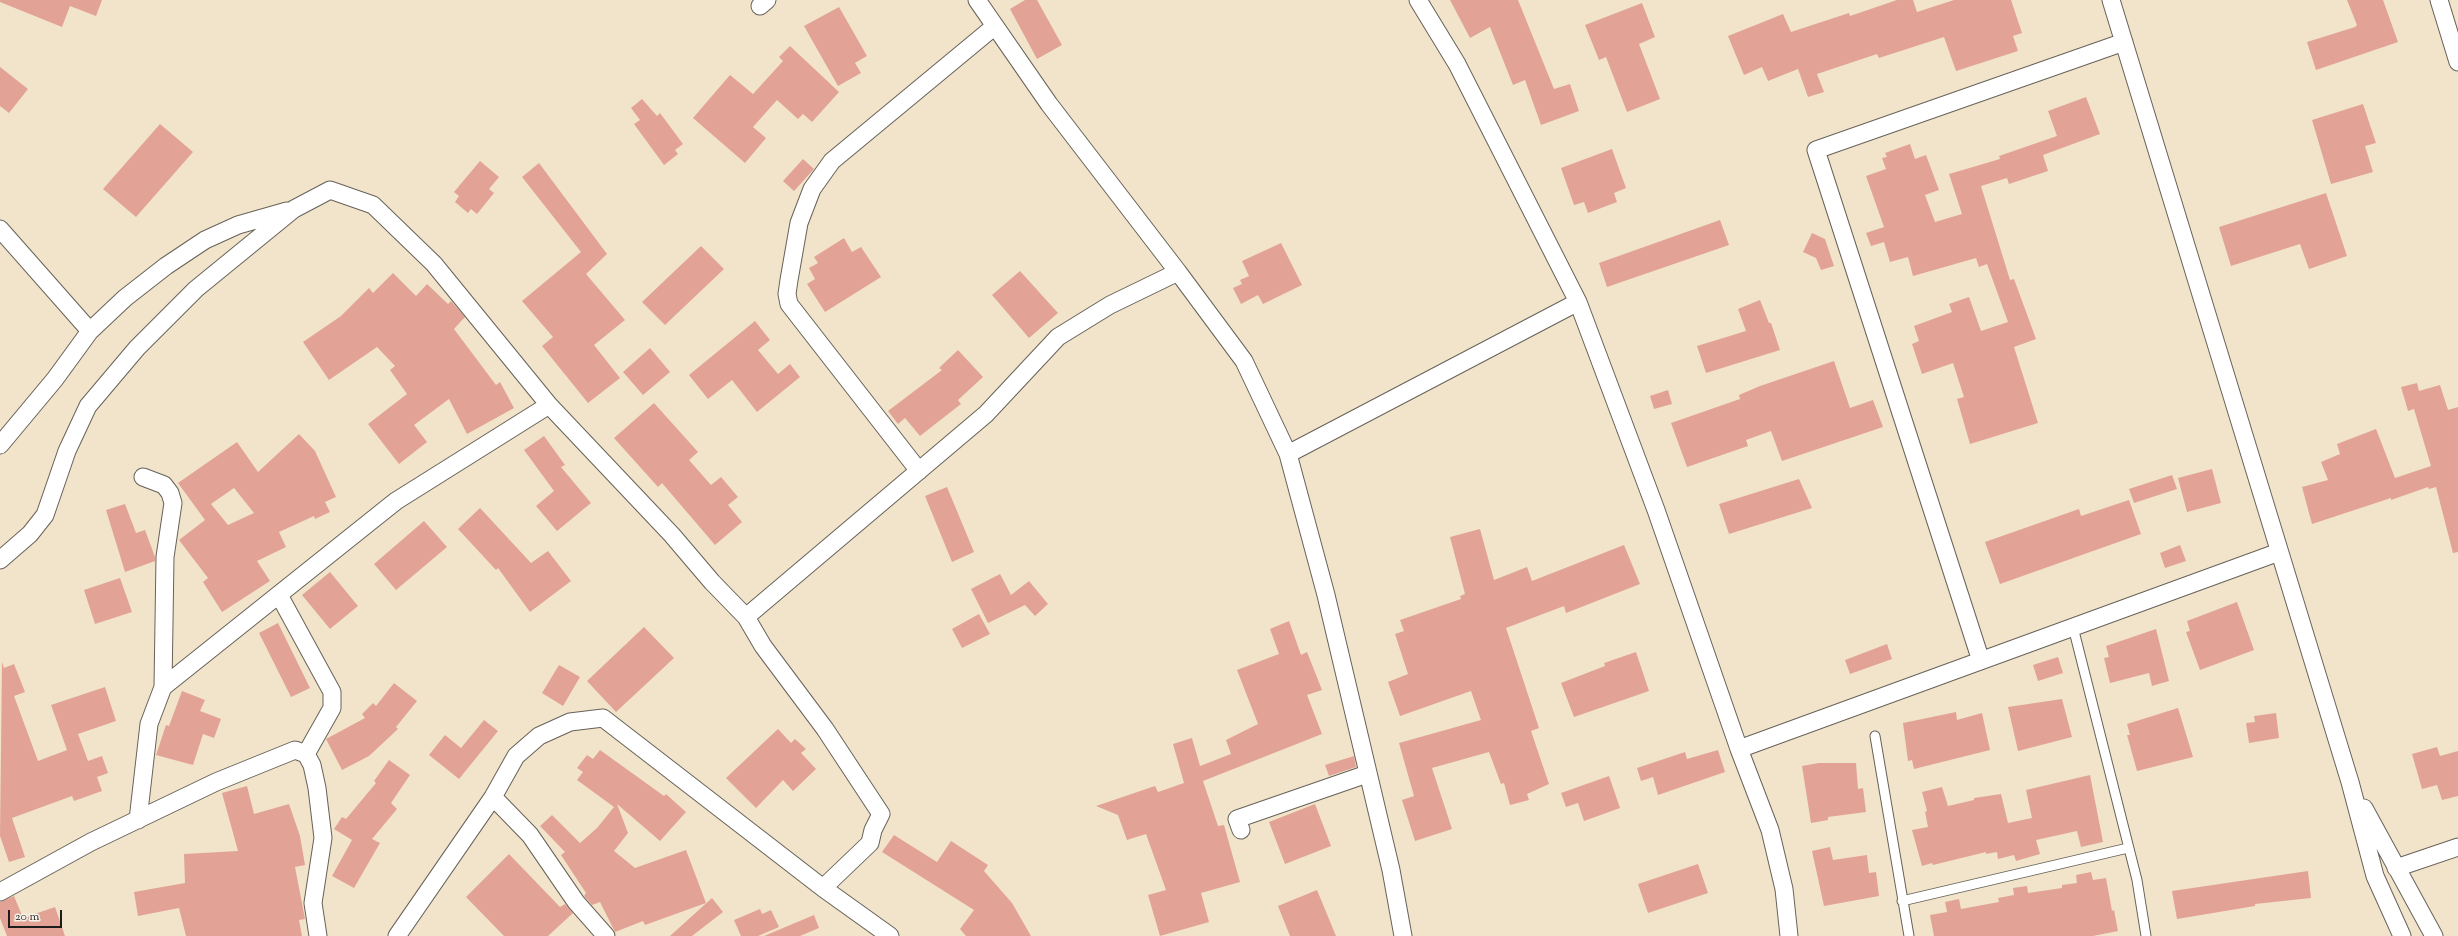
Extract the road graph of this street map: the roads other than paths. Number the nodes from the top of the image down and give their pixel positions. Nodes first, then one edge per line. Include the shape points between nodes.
1 (977, 0) edge
2 (1418, 0) edge
3 (2111, 0) edge
4 (2438, 0) edge
5 (995, 26) junction
6 (2124, 42) junction
7 (2458, 62) edge
8 (294, 209) junction
9 (0, 229) edge
10 (1178, 272) junction
11 (1578, 302) junction
12 (90, 331) junction
13 (550, 405) junction
14 (0, 445) edge
15 (1288, 454) junction
16 (919, 471) junction
17 (144, 477) dead end
18 (2279, 552) junction
19 (0, 560) edge
20 (279, 595) junction
21 (746, 617) junction
22 (2073, 627) junction
23 (1981, 661) junction
24 (163, 687) junction
25 (1875, 736) dead end
26 (1739, 749) junction
27 (306, 754) junction
28 (1367, 774) junction
29 (2350, 782) junction
30 (494, 797) junction
31 (138, 820) junction
32 (1241, 830) dead end
33 (2458, 847) edge
34 (2128, 848) junction
35 (2396, 868) junction
36 (823, 888) junction
37 (0, 892) edge
38 (1902, 901) junction
39 (318, 936) edge
40 (397, 936) edge
41 (606, 936) edge
42 (890, 936) edge
43 (1403, 936) edge
44 (1790, 936) edge
45 (1909, 936) edge
46 (2146, 936) edge
47 (2402, 936) edge
48 (2434, 936) edge

1 - 5 street
2 - 11 street via 1457,64
3 - 6 street
4 - 7 street
5 - 10 street via 1048,104
5 - 16 street via 832,160 812,189 799,223 789,280 790,304
6 - 18 street
6 - 23 street via 1816,150
8 - 12 street via 238,225 205,240 142,284
8 - 13 street via 330,190 373,206 434,264
8 - 19 street via 196,289 127,359 88,406 67,451 45,515 30,534
9 - 12 street
10 - 15 street via 1244,361
10 - 16 street via 1110,305 1058,337 986,414
11 - 15 street
11 - 26 street via 1656,510
12 - 14 street via 55,379
13 - 20 street via 396,501
13 - 21 street
15 - 28 street via 1326,595
16 - 21 street
17 - 24 street via 164,485 173,503 165,557
18 - 22 street
18 - 29 street
20 - 24 street
20 - 27 street via 332,692 332,708
21 - 36 street via 763,646 825,728 881,814 870,843
22 - 23 street
22 - 34 lane
23 - 26 street
24 - 31 street via 149,724
25 - 38 lane
26 - 44 street via 1770,830 1784,889
27 - 31 street via 295,750 216,782
27 - 39 street via 312,765 317,788 323,838 313,903
28 - 32 street via 1237,819
28 - 43 street via 1391,870
29 - 35 street
29 - 47 street via 2375,876
30 - 36 street via 516,756 539,736 570,722 603,718
30 - 40 street
30 - 41 street via 530,835 576,902
31 - 37 street via 91,842
33 - 35 street
34 - 38 lane
34 - 46 lane via 2137,880
35 - 48 street
36 - 42 street
38 - 45 lane

